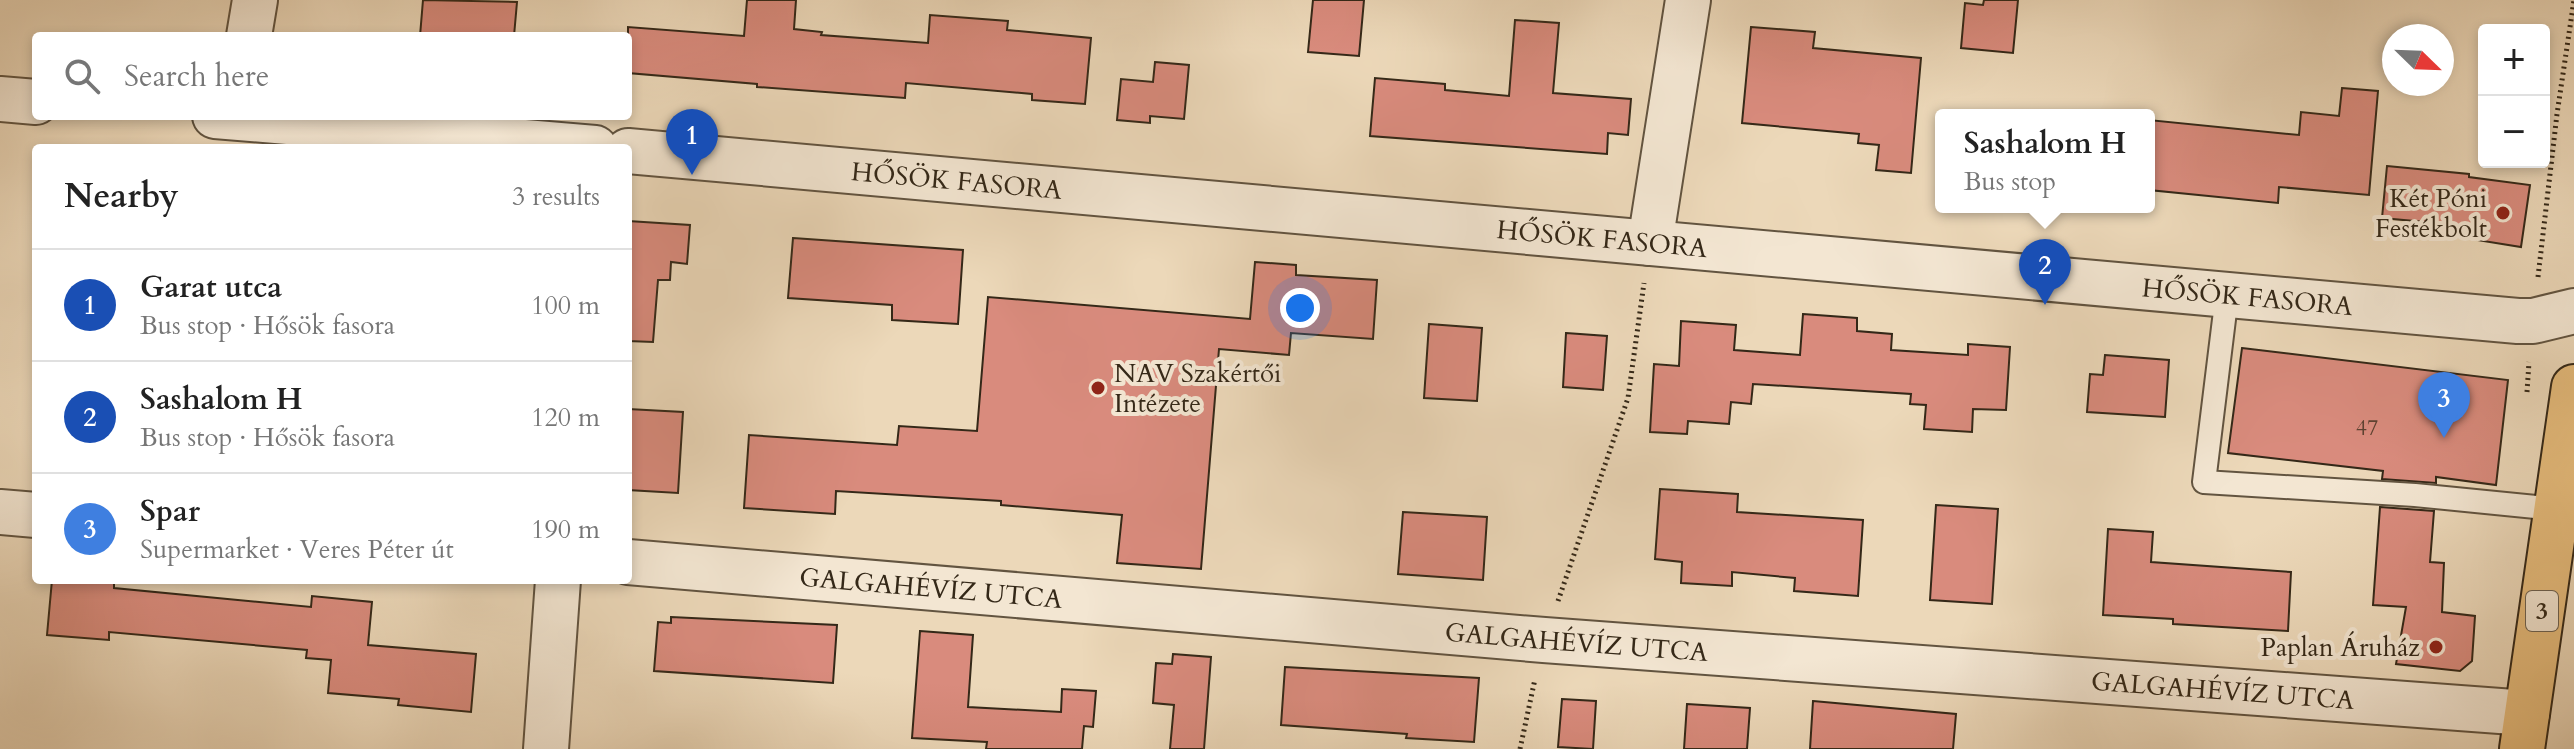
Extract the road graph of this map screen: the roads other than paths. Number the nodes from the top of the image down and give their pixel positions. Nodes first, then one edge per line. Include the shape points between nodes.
1 (255, 0) edge
2 (1688, 0) edge
3 (250, 32) edge
4 (0, 99) edge
5 (32, 102) edge
6 (263, 120) edge
7 (542, 144) edge
8 (632, 151) edge
9 (1650, 243) junction
10 (2227, 295) junction
11 (2554, 316) edge
12 (2574, 387) edge
13 (2556, 509) junction
14 (0, 512) edge
15 (32, 515) edge
16 (632, 562) edge
17 (558, 584) edge
18 (2525, 731) edge
19 (546, 749) edge

1 - 3 street
2 - 9 street
4 - 5 street
6 - 7 street
8 - 9 street, HŐSÖK FASORA
9 - 10 street, HŐSÖK FASORA
10 - 11 street, HŐSÖK FASORA
10 - 13 lane via 2204,482
12 - 13 main road, 3
13 - 18 main road, 3
14 - 15 street
16 - 18 street, GALGAHÉVÍZ UTCA
17 - 19 street

